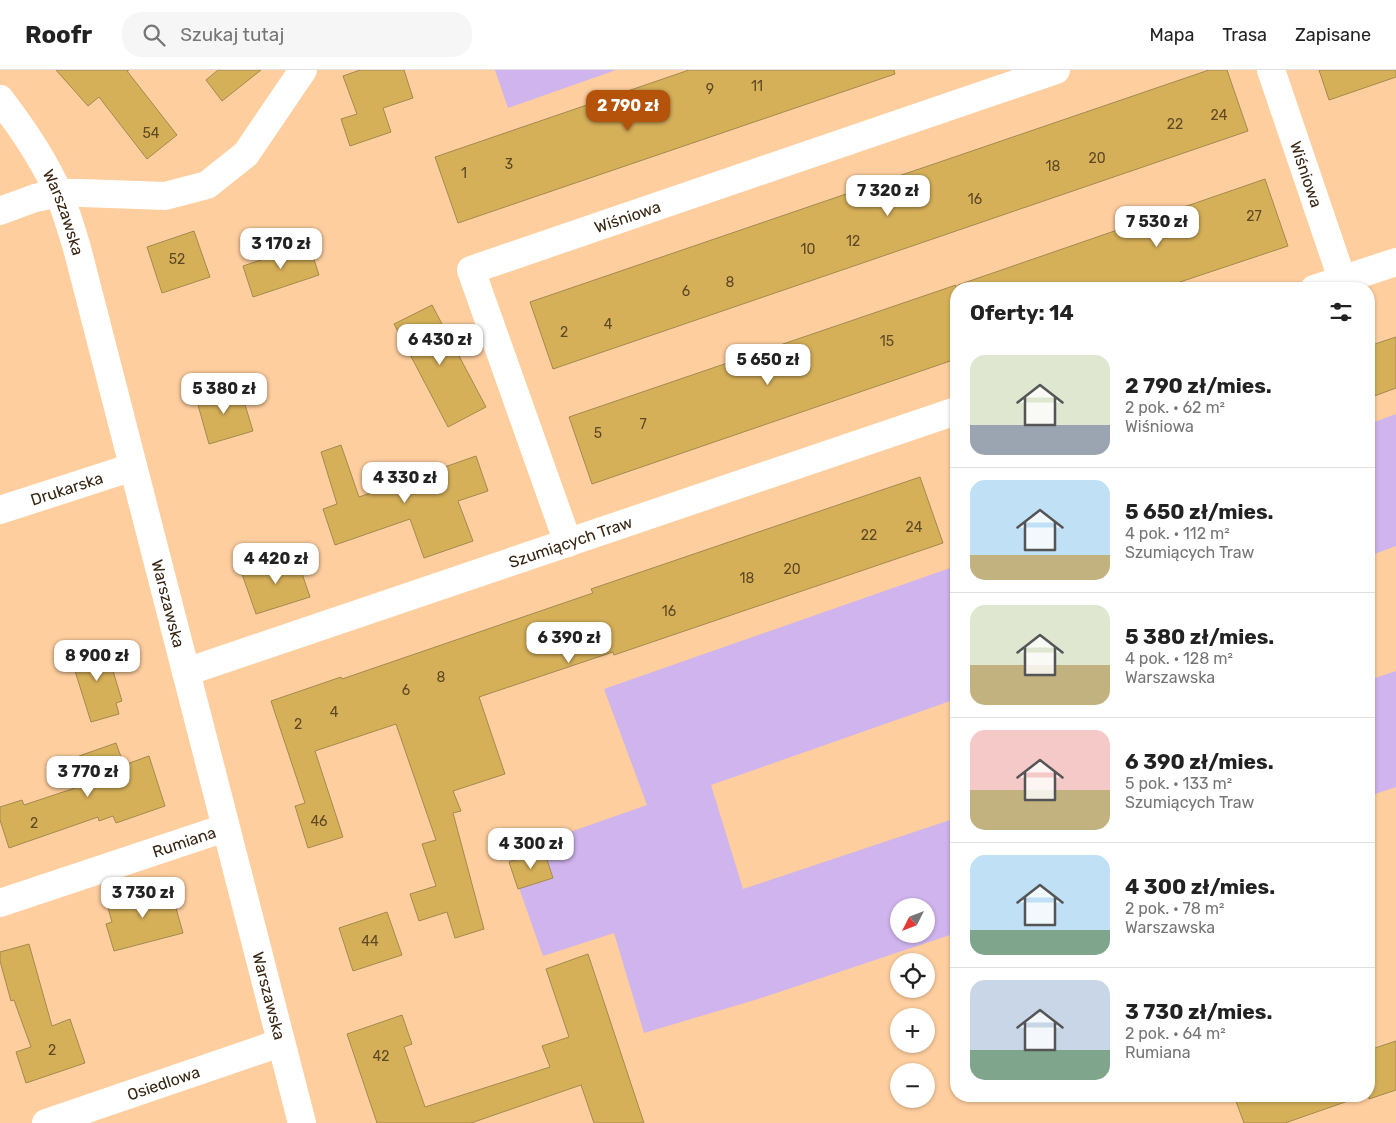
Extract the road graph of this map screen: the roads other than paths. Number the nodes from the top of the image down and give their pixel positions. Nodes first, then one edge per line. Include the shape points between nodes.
1 (303, 70) edge
2 (1056, 70) edge
3 (1271, 70) edge
4 (0, 99) edge
5 (59, 194) junction
6 (0, 211) edge
7 (1396, 262) edge
8 (1342, 279) junction
9 (1334, 282) edge
10 (950, 413) edge
11 (133, 467) junction
12 (0, 510) edge
13 (568, 543) junction
14 (186, 672) junction
15 (225, 828) junction
16 (0, 903) edge
17 (280, 1043) junction
18 (46, 1123) edge
19 (302, 1123) edge

1 - 5 street via 246,154 207,185 165,196
2 - 13 street, Wiśniowa via 472,270
3 - 8 street, Wiśniowa
4 - 5 street, Warszawska via 28,137
5 - 6 street via 35,198
5 - 11 street, Warszawska via 77,248
7 - 8 street
8 - 9 street
10 - 13 street, Szumiących Traw
11 - 12 street, Drukarska
11 - 14 street, Warszawska
13 - 14 street, Szumiących Traw
14 - 15 street, Warszawska
15 - 16 street, Rumiana
15 - 17 street, Warszawska
17 - 18 street, Osiedlowa
17 - 19 street, Warszawska

